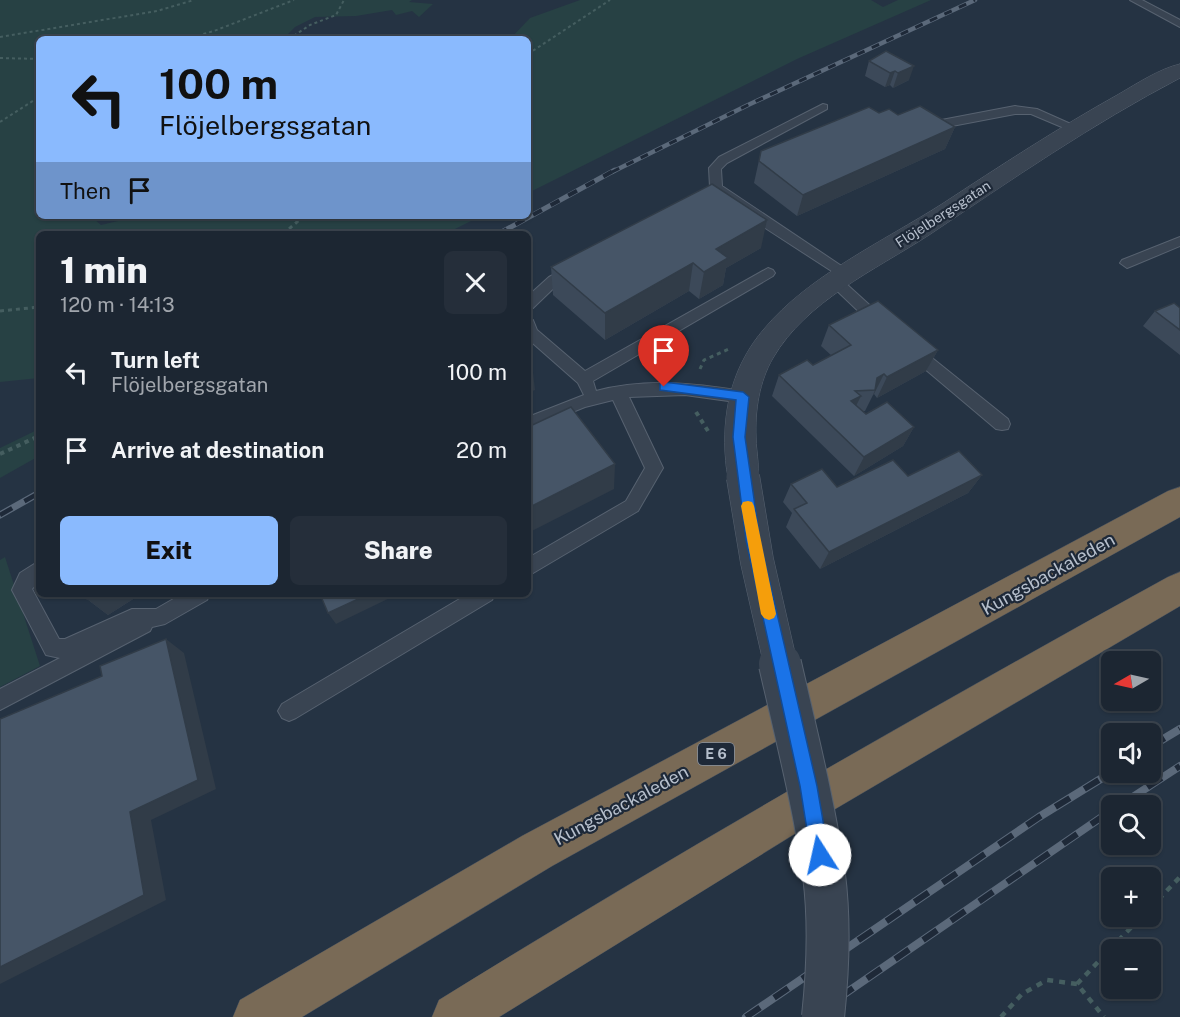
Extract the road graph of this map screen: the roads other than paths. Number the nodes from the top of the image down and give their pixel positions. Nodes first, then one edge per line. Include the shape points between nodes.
1 (1136, 0) edge
2 (1180, 24) edge
3 (1180, 70) edge
4 (823, 107) dead end
5 (931, 126) edge
6 (1076, 129) junction
7 (724, 195) junction
8 (709, 198) edge
9 (1180, 242) edge
10 (585, 263) edge
11 (1127, 263) dead end
12 (768, 273) dead end
13 (842, 280) junction
14 (531, 301) edge
15 (531, 333) edge
16 (584, 379) junction
17 (618, 392) junction
18 (593, 397) junction
19 (743, 397) junction
20 (531, 422) edge
21 (1002, 424) dead end
22 (1180, 501) edge
23 (531, 566) edge
24 (36, 572) edge
25 (1180, 588) edge
26 (195, 597) edge
27 (480, 597) edge
28 (158, 618) junction
29 (0, 700) edge
30 (289, 711) dead end
31 (257, 1017) edge
32 (456, 1017) edge
33 (823, 1017) edge

1 - 2 lane
3 - 6 street, Flöjelbergsgatan
4 - 7 lane via 723,160 715,168 716,187
5 - 6 lane via 1015,110 1033,111
6 - 13 street, Flöjelbergsgatan
7 - 8 lane
7 - 13 lane
9 - 11 lane
10 - 14 lane via 554,280
12 - 16 lane
13 - 19 street, Flöjelbergsgatan via 789,319 770,340 754,365
13 - 21 lane via 897,338
15 - 16 lane
16 - 18 lane
17 - 18 lane
17 - 19 lane via 664,387
17 - 23 lane via 654,468 632,506
18 - 20 lane
19 - 33 street, Flöjelbergsgatan, bridge via 739,437 757,561 808,786 824,878 828,967
22 - 31 highway, Kungsbackaleden / E 6 via 537,851
24 - 28 lane via 22,590 53,648 66,649 132,618
25 - 32 highway via 718,854
26 - 28 lane
27 - 30 lane
28 - 29 lane

